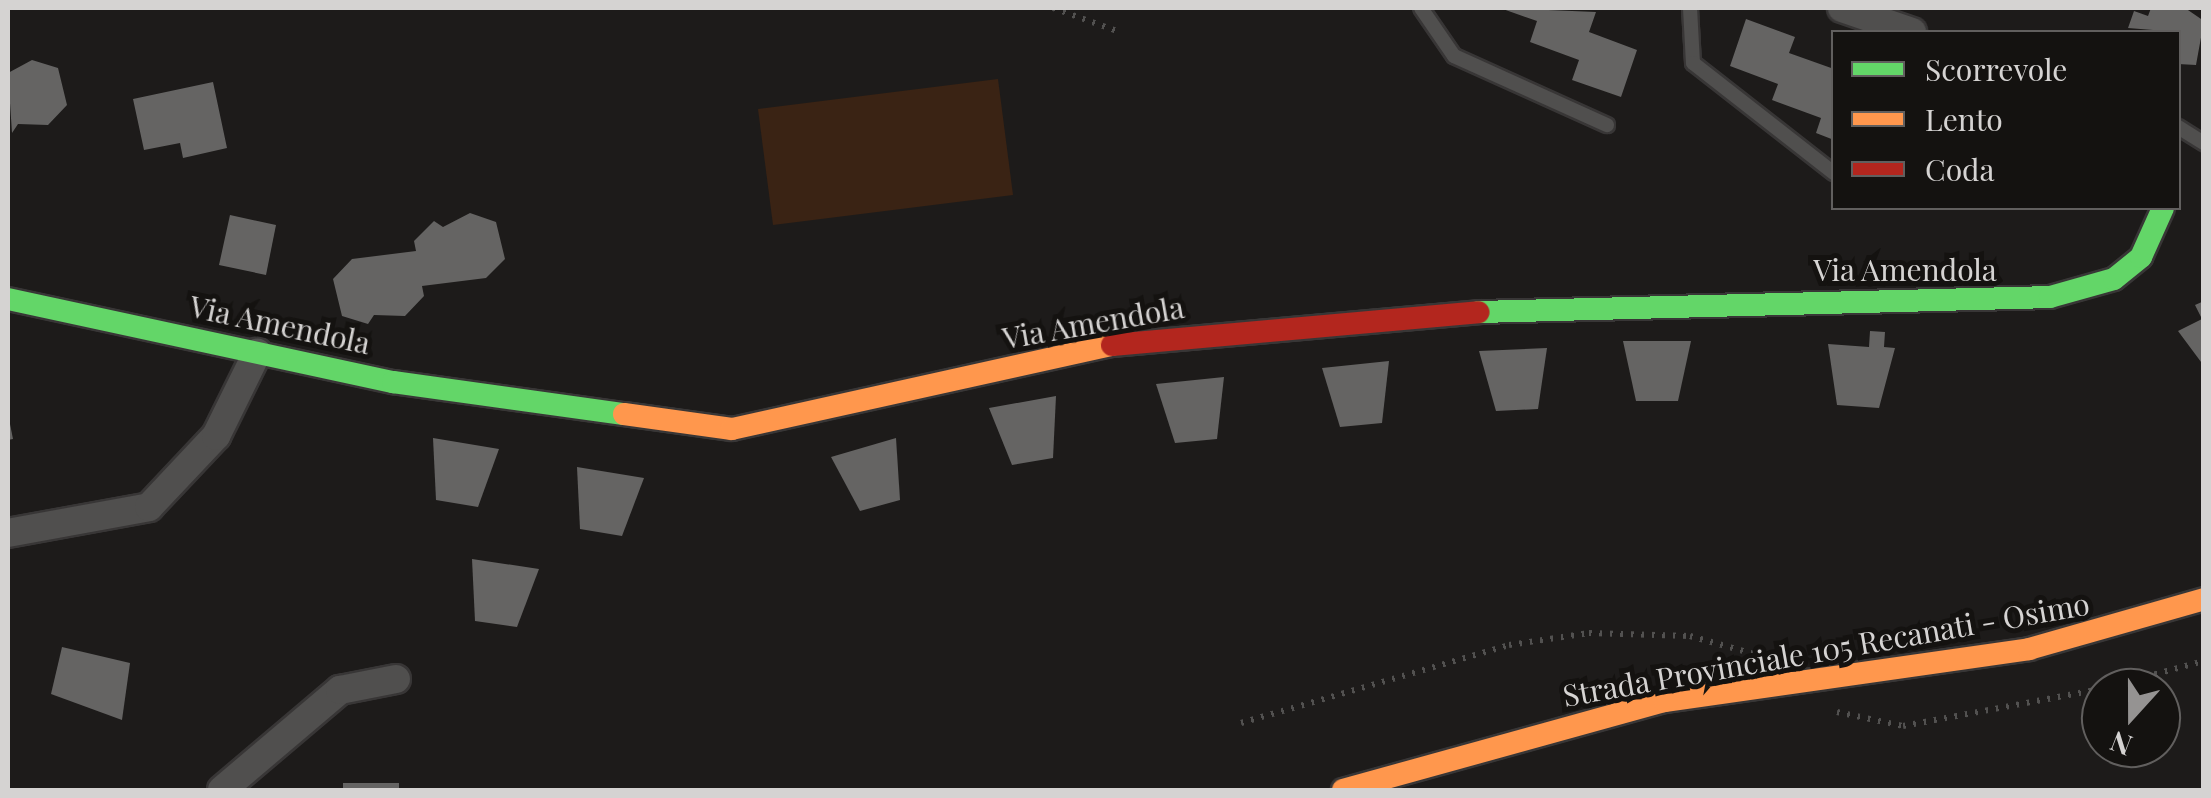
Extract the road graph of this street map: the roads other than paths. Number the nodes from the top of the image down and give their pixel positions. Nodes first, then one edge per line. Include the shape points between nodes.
1 (1420, 8) edge
2 (1690, 8) edge
3 (1842, 8) edge
4 (1906, 30) edge
5 (1607, 125) dead end
6 (2181, 129) edge
7 (2204, 142) edge
8 (1831, 170) edge
9 (2162, 210) edge
10 (8, 299) edge
11 (257, 352) junction
12 (8, 533) edge
13 (2204, 599) edge
14 (396, 679) dead end
15 (222, 790) edge
16 (1343, 790) edge

1 - 5 lane via 1454,56
2 - 8 lane via 1692,63
3 - 4 street
6 - 7 lane
9 - 11 street, Via Amendola via 2142,257 2114,279 2050,298 1590,304 1279,326 1114,345 732,429 393,382
10 - 11 street, Via Amendola
11 - 12 street via 216,436 149,507
13 - 16 street, Strada Provinciale 105 Recanati - Osimo via 2029,649 1790,682 1548,730
14 - 15 street via 340,690

